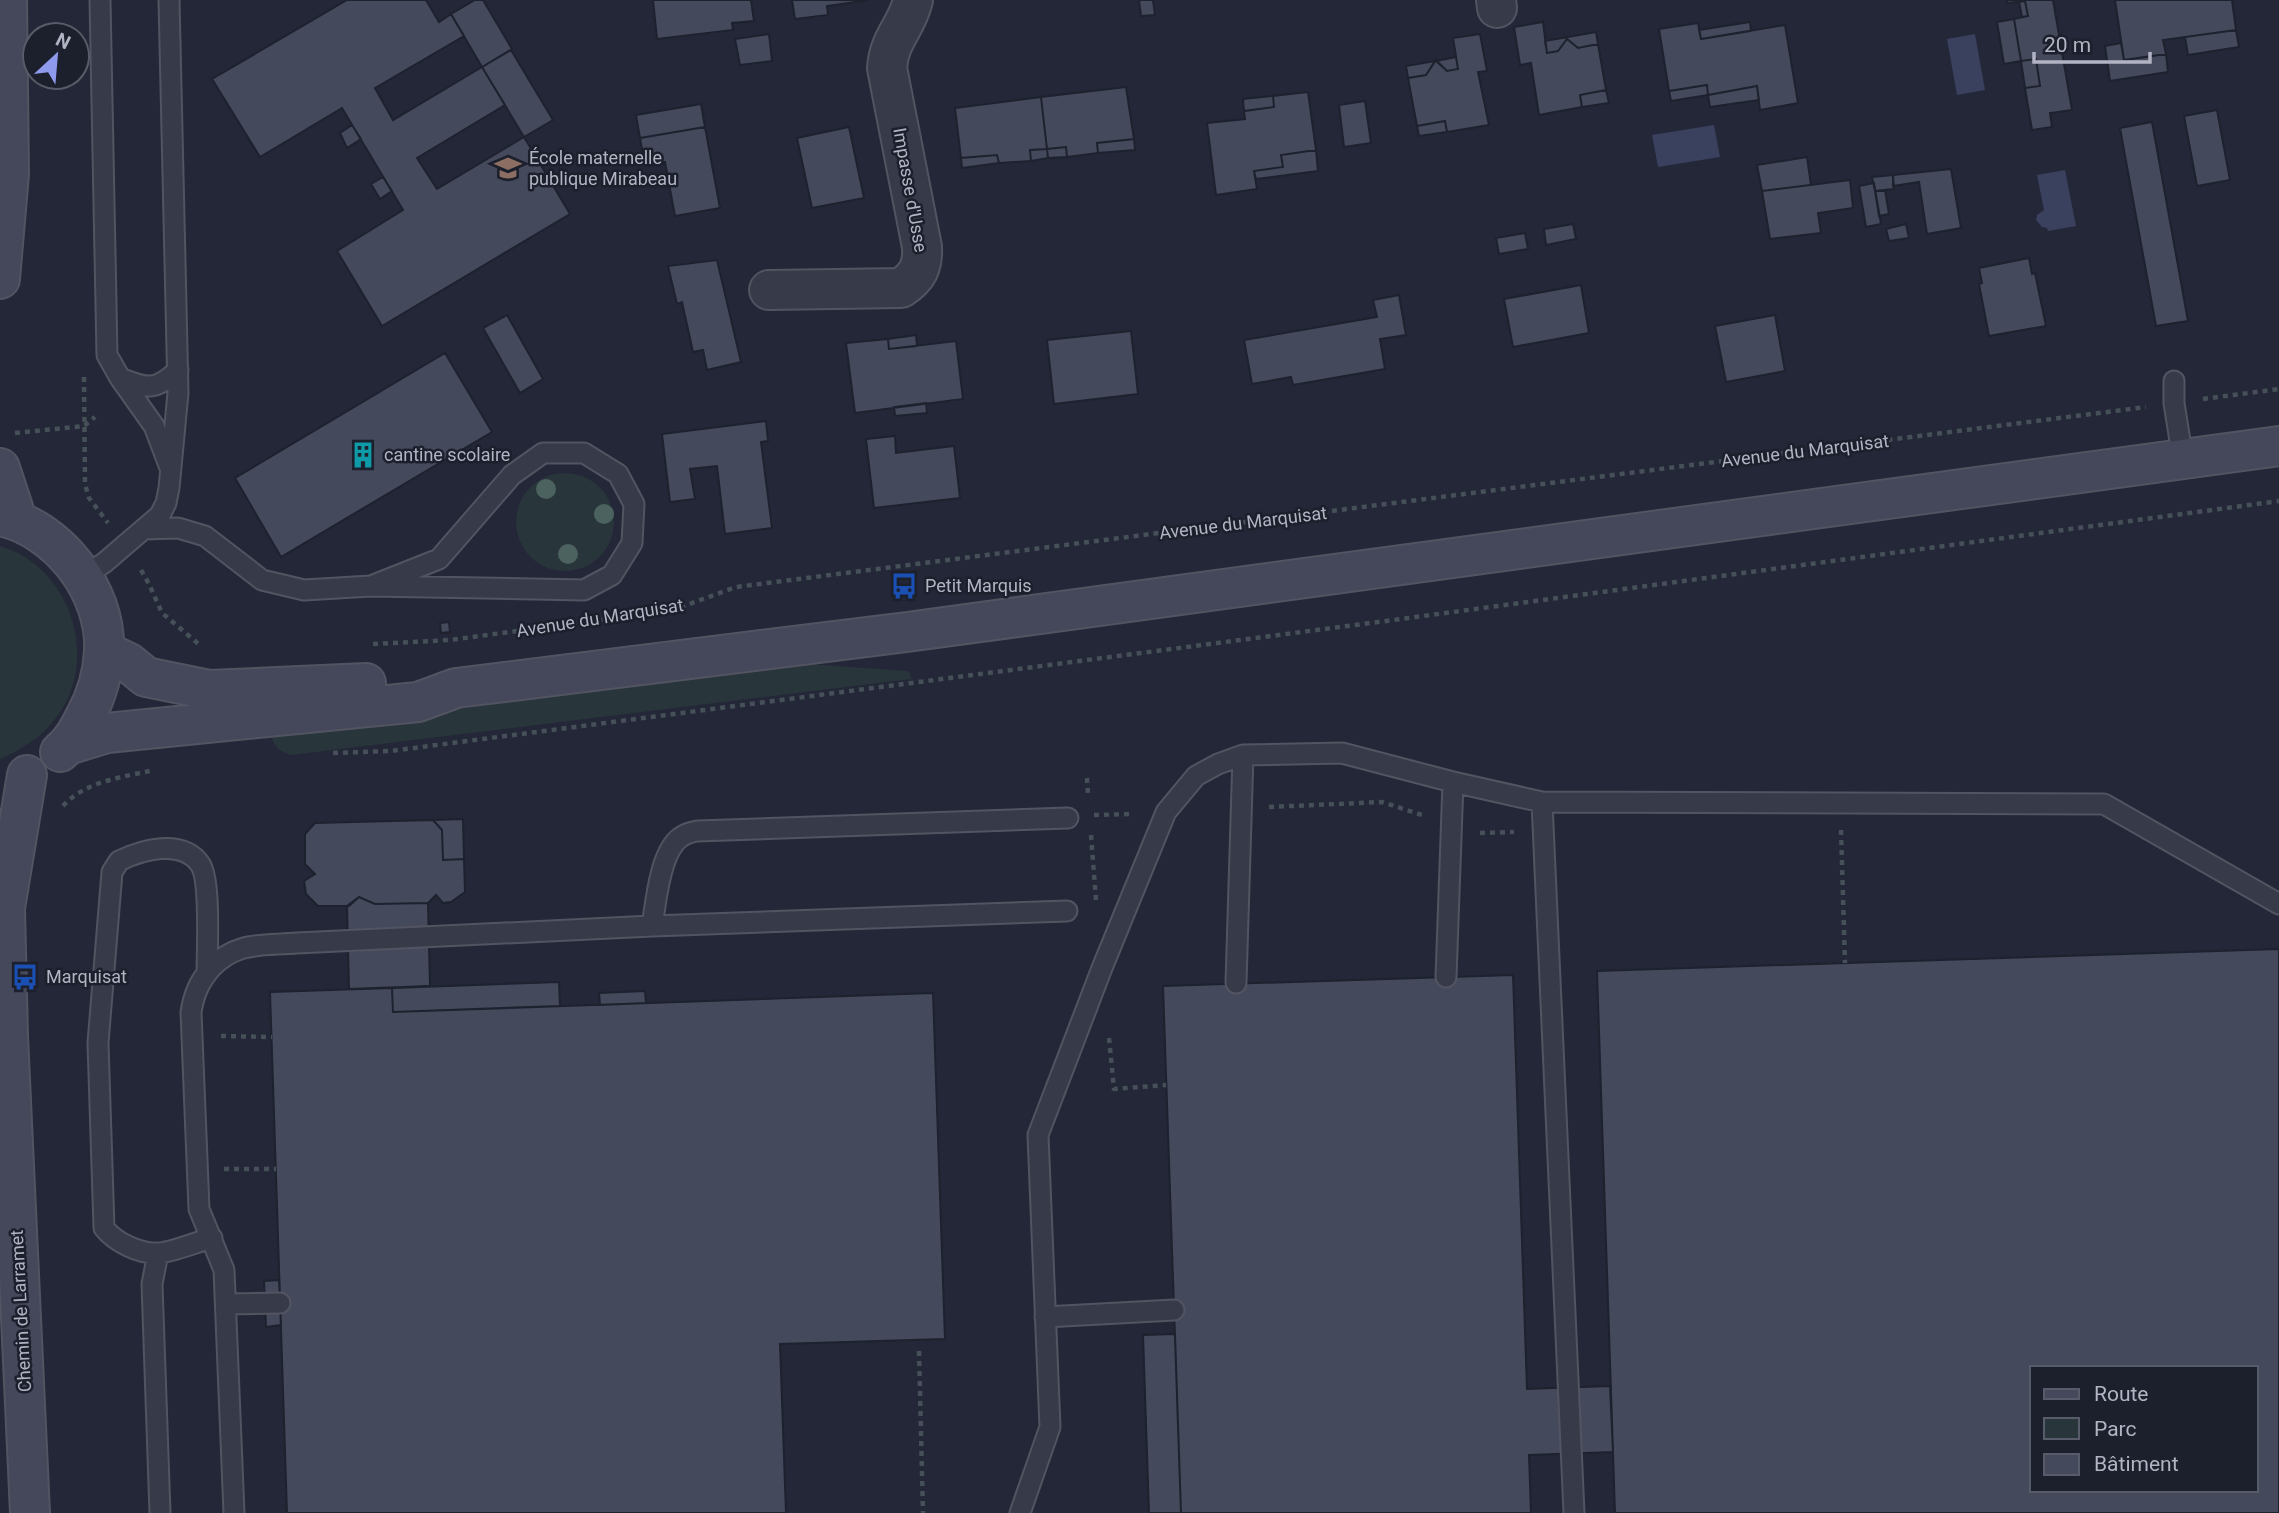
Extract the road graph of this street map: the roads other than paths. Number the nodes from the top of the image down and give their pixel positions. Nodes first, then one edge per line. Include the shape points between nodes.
1 (7, 0) edge
2 (100, 0) edge
3 (169, 0) edge
4 (913, 0) edge
5 (1, 244) edge
6 (0, 279) edge
7 (769, 290) dead end
8 (178, 370) junction
9 (120, 379) junction
10 (2174, 382) dead end
11 (2279, 446) edge
12 (6, 451) edge
13 (2183, 460) junction
14 (171, 472) junction
15 (9, 518) edge
16 (144, 529) junction
17 (82, 576) junction
18 (371, 586) junction
19 (104, 650) junction
20 (456, 688) junction
21 (71, 744) junction
22 (1243, 755) junction
23 (14, 779) edge
24 (1453, 782) junction
25 (1542, 802) junction
26 (1069, 818) dead end
27 (2279, 904) edge
28 (1067, 911) dead end
29 (652, 926) junction
30 (207, 973) junction
31 (1446, 977) dead end
32 (1236, 984) dead end
33 (212, 1238) junction
34 (158, 1253) junction
35 (280, 1303) dead end
36 (227, 1304) junction
37 (1174, 1310) dead end
38 (1045, 1317) junction
39 (30, 1513) edge
40 (160, 1513) edge
41 (234, 1513) edge
42 (1020, 1513) edge
43 (1574, 1513) edge

1 - 5 main road via 9,174
2 - 9 lane via 107,355
3 - 8 lane
4 - 7 street, Impasse d'Usse via 909,16 894,37 887,68 922,247 919,271 901,288
5 - 6 main road
8 - 9 lane via 164,383 142,387
8 - 14 lane
9 - 14 lane via 154,426
10 - 13 lane
11 - 13 main road
12 - 15 main road
13 - 20 main road
14 - 16 lane via 166,503
15 - 17 main road via 49,540
16 - 17 lane
16 - 18 lane via 178,528 205,536 262,580 304,590
17 - 19 main road via 101,620
18 - 18 lane via 584,590 612,575 632,542 634,504 618,474 584,453 543,453 512,475 439,559
19 - 20 main road via 146,677 211,690 417,681
19 - 21 main road via 96,697
20 - 21 main road via 418,702 107,733
21 - 23 main road
22 - 24 lane via 1342,753
22 - 32 lane
22 - 38 lane via 1196,776 1166,812 1038,1135
23 - 39 main road, Chemin de Larramet via 5,908
24 - 25 lane
24 - 31 lane
25 - 27 lane via 2104,804
25 - 43 lane
26 - 29 lane via 696,831 671,848
28 - 29 lane
29 - 30 lane via 246,947 225,954
30 - 33 lane via 194,991 191,1012 199,1209
30 - 34 lane via 206,880 201,864 173,848 119,860 113,872 98,1043 104,1228 123,1245
33 - 34 lane
33 - 36 lane via 224,1270
34 - 40 lane via 152,1284
35 - 36 lane
36 - 41 lane
37 - 38 lane
38 - 42 lane via 1050,1427

